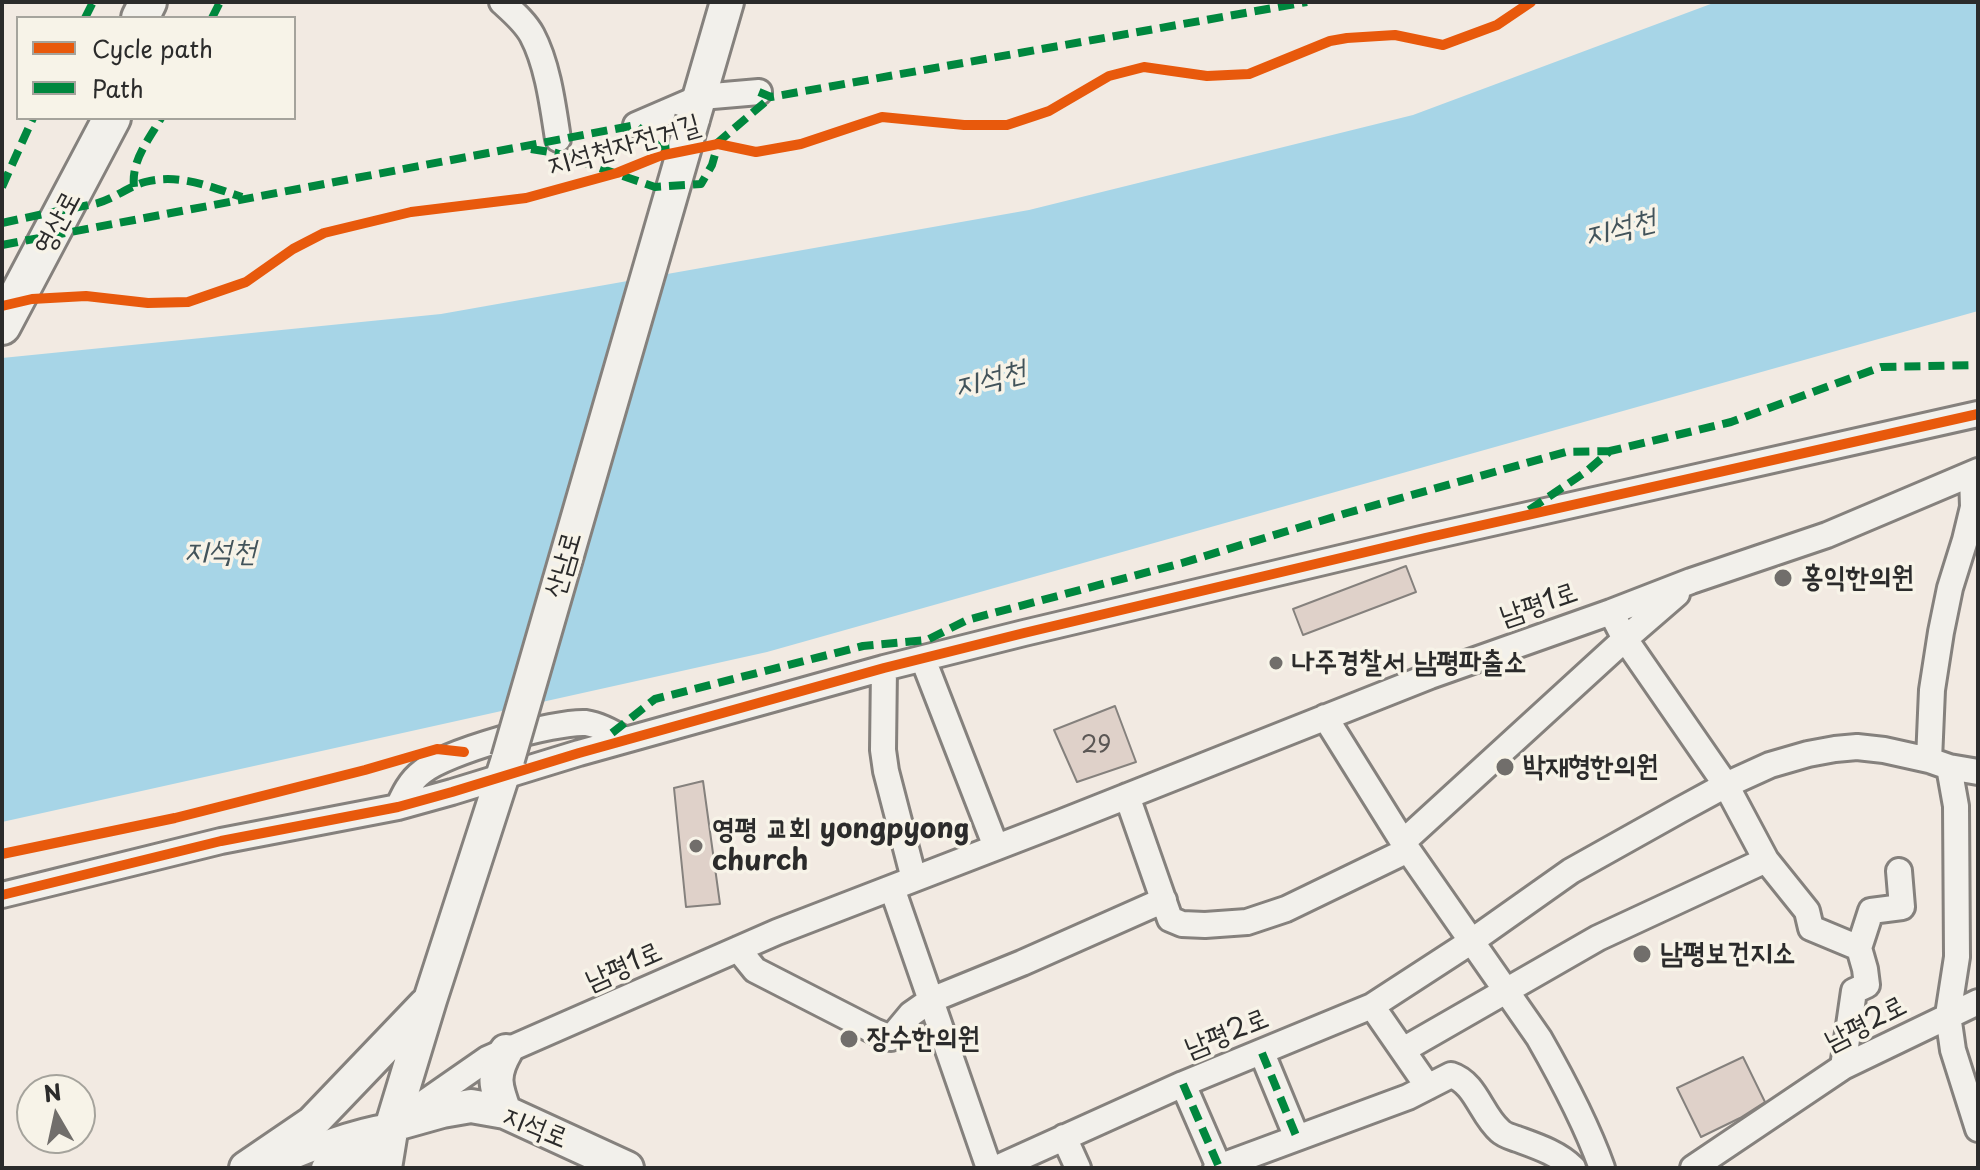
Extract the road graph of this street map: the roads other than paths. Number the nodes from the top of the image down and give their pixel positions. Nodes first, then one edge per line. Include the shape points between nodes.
1 (502, 2) edge
2 (726, 6) edge
3 (759, 92) dead end
4 (697, 108) junction
5 (86, 120) edge
6 (111, 120) edge
7 (636, 125) dead end
8 (558, 139) dead end
9 (59, 195) junction
10 (2, 277) edge
11 (2, 326) edge
12 (1978, 414) edge
13 (1975, 472) edge
14 (1691, 581) junction
15 (1611, 612) junction
16 (1625, 639) junction
17 (923, 659) junction
18 (884, 668) junction
19 (1325, 717) junction
20 (625, 740) junction
21 (1939, 763) junction
22 (505, 768) junction
23 (1978, 772) edge
24 (1726, 785) junction
25 (1127, 796) junction
26 (398, 807) junction
27 (1405, 846) junction
28 (996, 847) junction
29 (1766, 860) junction
30 (1899, 871) dead end
31 (903, 883) junction
32 (2, 895) edge
33 (1164, 900) junction
34 (1472, 941) junction
35 (1859, 948) junction
36 (738, 949) junction
37 (1506, 992) junction
38 (430, 1000) junction
39 (931, 1000) junction
40 (1978, 1002) edge
41 (1372, 1006) junction
42 (1948, 1015) junction
43 (1403, 1050) junction
44 (506, 1051) junction
45 (1262, 1053) junction
46 (1843, 1067) junction
47 (1183, 1084) junction
48 (1428, 1087) junction
49 (505, 1112) junction
50 (392, 1125) junction
51 (1978, 1129) edge
52 (1064, 1137) junction
53 (1297, 1138) junction
54 (1262, 1160) edge
55 (1218, 1167) edge
56 (246, 1168) edge
57 (265, 1168) edge
58 (324, 1168) edge
59 (370, 1168) edge
60 (385, 1168) edge
61 (627, 1168) edge
62 (989, 1168) edge
63 (997, 1168) edge
64 (1078, 1168) edge
65 (1573, 1168) edge
66 (1602, 1168) edge
67 (1693, 1168) edge

1 - 8 street via 532,36
2 - 4 main road, 산남로
3 - 4 street
4 - 7 street
4 - 22 main road, 산남로, bridge
5 - 9 highway, 영산로
6 - 9 highway, 영산로
9 - 10 highway, 영산로
9 - 11 highway, 영산로
12 - 17 street via 1425,538
13 - 14 street, 남평1로 via 1827,535
13 - 21 street, 남평1로 via 1973,507 1950,588 1932,690
14 - 15 street, 남평1로
14 - 16 street
15 - 16 street
15 - 19 street, 남평1로
16 - 24 street
16 - 27 street
17 - 18 street
17 - 28 street
18 - 20 street
18 - 31 street via 883,750
19 - 25 street, 남평1로
19 - 27 street
20 - 22 street
20 - 26 street via 589,723 576,723 484,745 422,771
21 - 23 street
21 - 24 street, 남평2로 via 1884,750 1835,749 1770,765
21 - 42 street, 남평2로 via 1956,806 1957,957
22 - 26 street
22 - 38 main road, 산남로
24 - 29 street
24 - 34 street, 남평2로 via 1571,871
25 - 28 street, 남평1로
25 - 33 street
26 - 32 street via 221,841
27 - 33 street via 1286,909 1247,922 1182,924 1170,919
27 - 34 street
28 - 31 street, 남평1로
29 - 35 street via 1807,911 1811,928
29 - 37 street via 1598,938
30 - 35 street via 1902,907 1871,911
31 - 36 street, 남평1로
31 - 39 street
33 - 39 street
34 - 37 street
34 - 41 street, 남평2로
35 - 46 street via 1867,985 1854,991
36 - 39 street via 755,970 891,1038
36 - 44 street, 남평1로
37 - 43 street
37 - 66 street via 1556,1068
38 - 50 main road, 산남로
38 - 56 main road via 312,1123
39 - 62 street
40 - 42 street, 남평2로
41 - 43 street
41 - 45 street, 남평2로
42 - 46 street, 남평2로
42 - 51 street, 남평2로 via 1953,1050
43 - 48 street
44 - 49 main road via 495,1080
44 - 50 street, 남평1로
45 - 47 street, 남평2로
45 - 53 street
46 - 67 street, 남평2로
47 - 52 street, 남평2로
47 - 55 street
48 - 53 street
48 - 65 street via 1451,1075 1459,1078 1501,1134 1557,1155
49 - 50 main road, 지석로 via 471,1106
49 - 61 main road, 지석로
50 - 57 street via 346,1136
50 - 58 street via 364,1150
50 - 59 main road
50 - 60 main road
52 - 63 street, 남평2로
52 - 64 street
53 - 54 street
54 - 55 street

